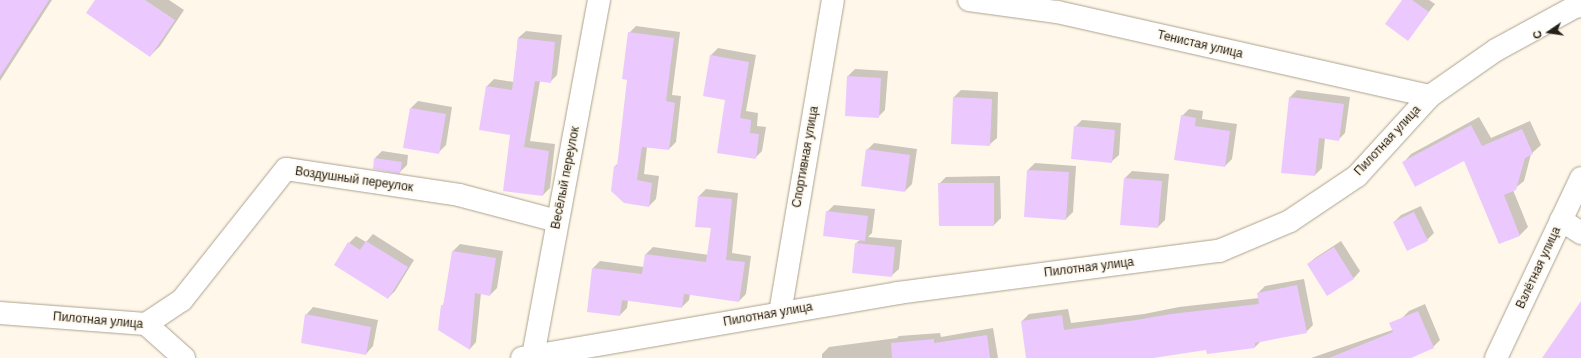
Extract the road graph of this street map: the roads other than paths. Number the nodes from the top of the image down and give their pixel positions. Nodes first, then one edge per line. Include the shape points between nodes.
1 (600, 0) edge
2 (833, 0) edge
3 (969, 0) edge
4 (1581, 6) edge
5 (1430, 96) junction
6 (1581, 178) edge
7 (1561, 220) junction
8 (557, 221) junction
9 (1581, 233) edge
10 (0, 313) edge
11 (780, 313) junction
12 (146, 324) junction
13 (527, 357) edge
14 (184, 358) edge
15 (1496, 358) edge

1 - 8 street, Весёлый переулок
2 - 11 street, Спортивная улица
3 - 5 street, Тенистая улица via 1057,12
4 - 5 street, Пилотная улица via 1575,6 1496,50
5 - 11 street, Пилотная улица via 1357,176 1290,221 1219,251 898,293
6 - 7 street, Взлётная улица
7 - 9 street
7 - 15 street, Взлётная улица
8 - 12 street, Воздушный переулок via 459,195 286,170 182,300
8 - 13 street, Весёлый переулок
10 - 12 street, Пилотная улица
11 - 13 street, Пилотная улица
12 - 14 street, Пилотная улица

